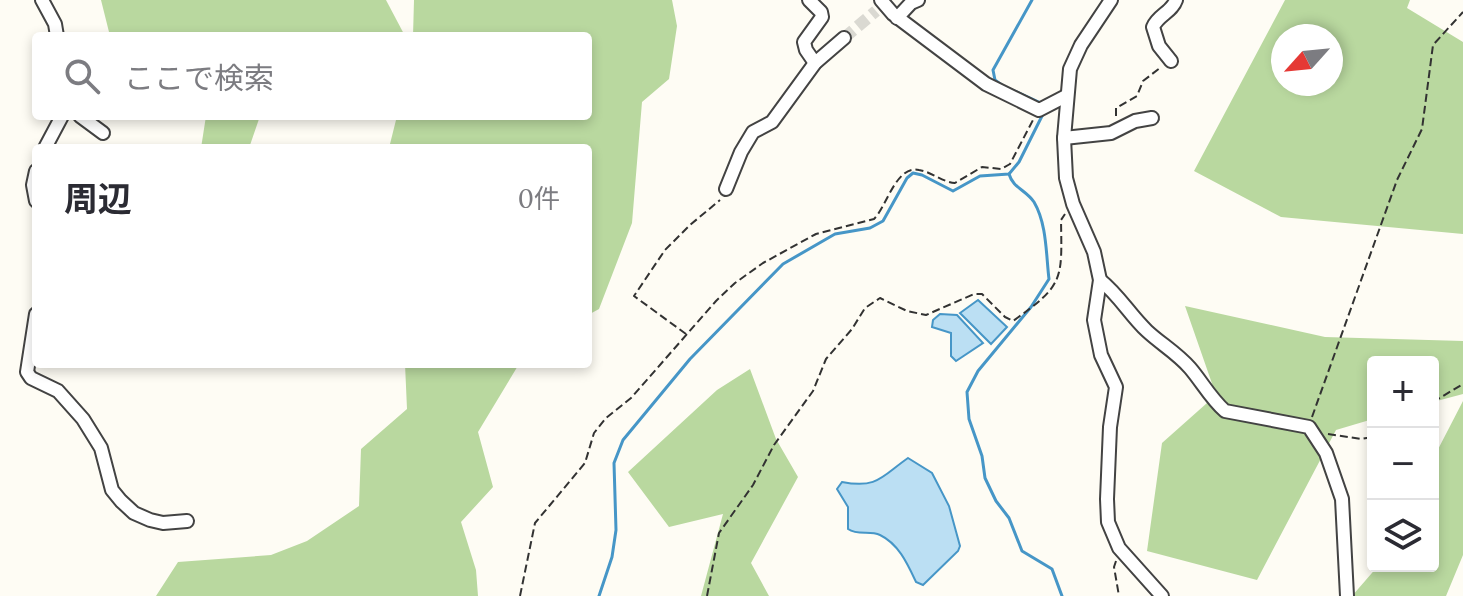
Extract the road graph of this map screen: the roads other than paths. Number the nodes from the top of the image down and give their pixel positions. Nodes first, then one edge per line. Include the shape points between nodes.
1 (42, 0) edge
2 (809, 0) edge
3 (918, 0) edge
4 (1111, 0) edge
5 (1176, 0) edge
6 (880, 5) edge
7 (897, 18) junction
8 (56, 32) edge
9 (844, 38) tunnel mouth
10 (1171, 61) road end
11 (815, 63) junction
12 (1066, 96) junction
13 (1152, 118) dead end
14 (60, 120) edge
15 (85, 120) edge
16 (103, 133) dead end
17 (1064, 138) junction
18 (47, 144) edge
19 (726, 189) road end
20 (1100, 280) junction
21 (32, 340) edge
22 (187, 521) dead end
23 (1162, 596) edge
24 (1347, 596) edge

1 - 8 street
2 - 11 street via 822,17 804,42
3 - 7 street
4 - 12 street via 1079,48
5 - 10 street via 1153,27
6 - 7 street
7 - 12 street via 986,84 1039,110
9 - 11 street
11 - 19 street via 772,122 753,132
12 - 17 street
13 - 17 street via 1111,133
14 - 18 street
15 - 16 street
17 - 20 street via 1066,178
20 - 23 street via 1094,320 1101,355 1116,387 1108,522 1119,548
20 - 24 street via 1146,330 1180,357 1225,411 1309,427 1326,453 1342,499
21 - 22 street via 27,372 58,391 83,419 101,448 112,490 134,513 150,520

